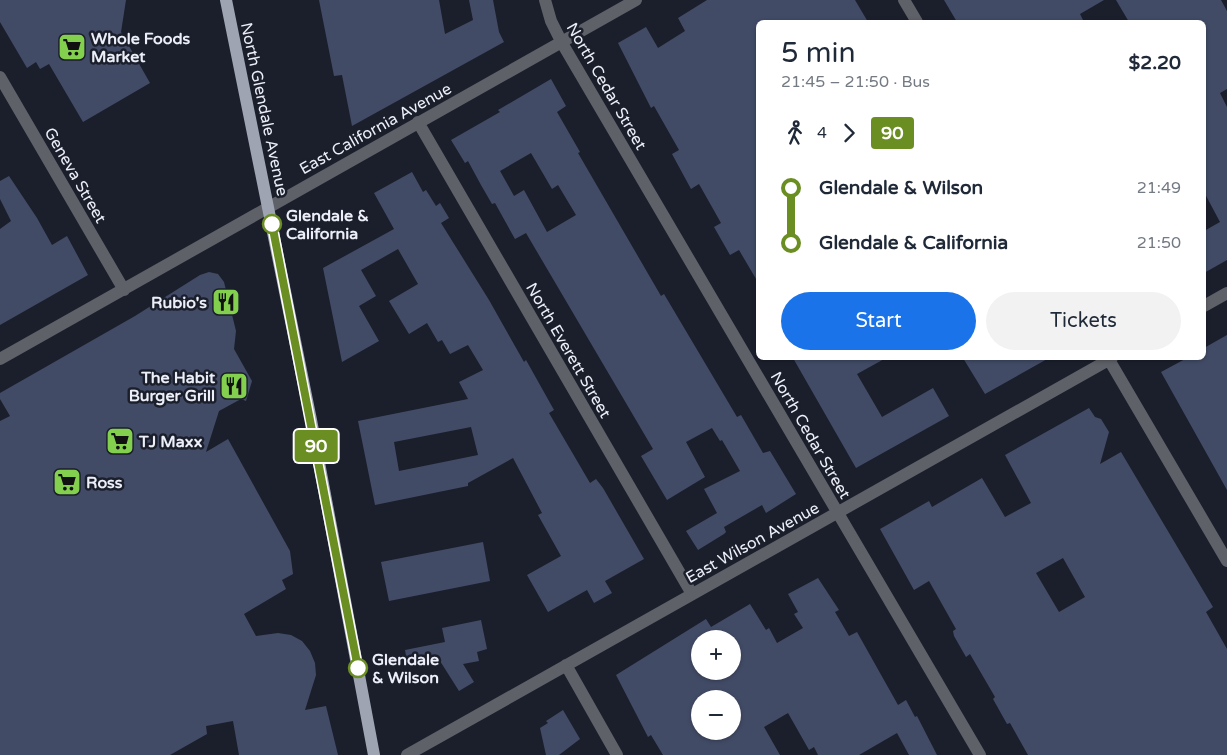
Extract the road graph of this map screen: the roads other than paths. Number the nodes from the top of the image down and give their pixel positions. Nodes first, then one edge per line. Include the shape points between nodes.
1 (226, 0) edge
2 (545, 0) edge
3 (636, 0) edge
4 (904, 0) edge
5 (916, 20) edge
6 (562, 42) junction
7 (0, 77) edge
8 (418, 122) junction
9 (269, 206) junction
10 (124, 290) junction
11 (1227, 293) edge
12 (1206, 305) edge
13 (0, 359) edge
14 (1106, 360) edge
15 (1111, 360) edge
16 (838, 513) junction
17 (1227, 561) edge
18 (692, 594) junction
19 (566, 665) junction
20 (374, 755) edge
21 (407, 755) edge
22 (618, 755) edge
23 (980, 755) edge

1 - 9 main road, North Glendale Avenue
2 - 6 street, North Cedar Street
3 - 6 street, East California Avenue
4 - 5 street
6 - 8 street, East California Avenue
6 - 16 street, North Cedar Street
7 - 10 street, Geneva Street
8 - 9 street, East California Avenue
8 - 18 street, North Everett Street
9 - 10 street, East California Avenue
9 - 20 main road, North Glendale Avenue
10 - 13 street, East California Avenue
11 - 12 street
14 - 16 street, East Wilson Avenue
15 - 17 street
16 - 18 street, East Wilson Avenue
16 - 23 street, North Cedar Street
18 - 19 street, East Wilson Avenue
19 - 21 street, East Wilson Avenue
19 - 22 street

